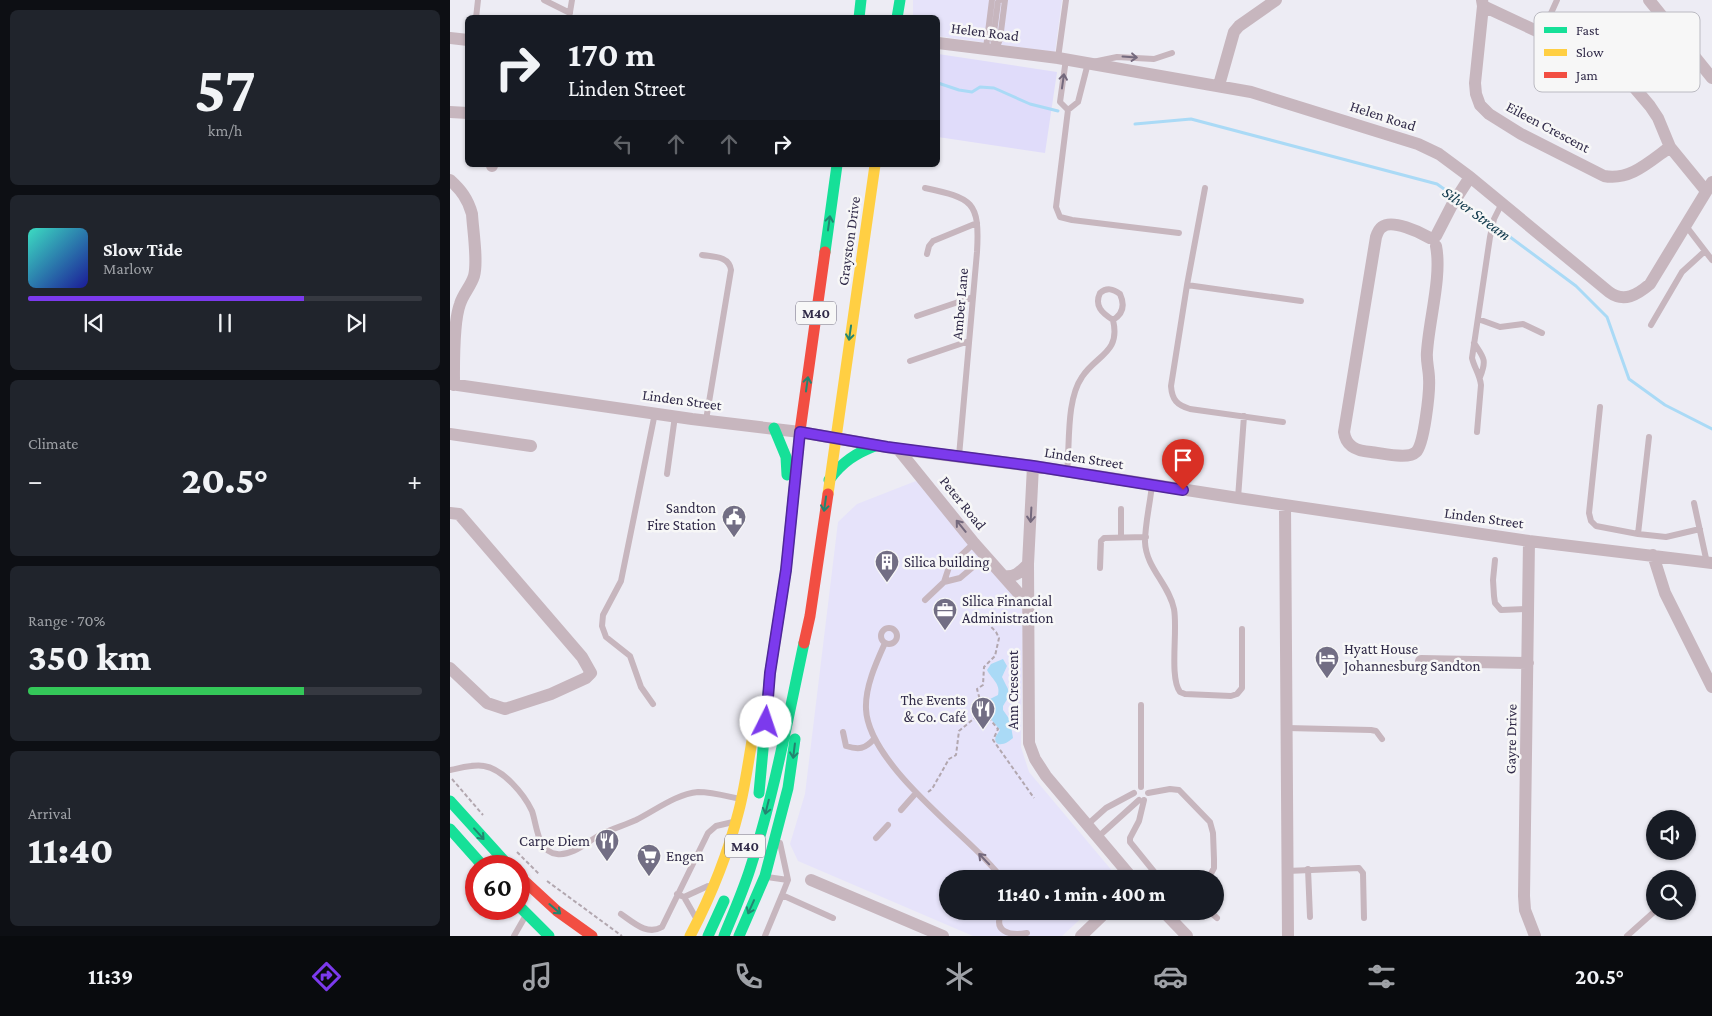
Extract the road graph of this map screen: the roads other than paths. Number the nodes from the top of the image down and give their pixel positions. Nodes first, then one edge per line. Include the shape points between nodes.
1 (478, 0) edge
2 (544, 0) edge
3 (861, 0) edge
4 (900, 0) edge
5 (992, 0) edge
6 (1000, 0) edge
7 (1005, 0) edge
8 (1066, 0) edge
9 (1276, 0) edge
10 (1557, 0) edge
11 (1649, 0) edge
12 (1483, 3) edge
13 (570, 9) edge
14 (1552, 12) edge
15 (1659, 12) edge
16 (476, 15) edge
17 (859, 15) edge
18 (898, 15) edge
19 (1534, 29) edge
20 (450, 38) edge
21 (465, 40) edge
22 (940, 43) edge
23 (991, 49) junction
24 (1172, 53) dead end
25 (1062, 58) junction
26 (1700, 60) edge
27 (1088, 63) junction
28 (1710, 72) edge
29 (1219, 85) junction
30 (1637, 92) edge
31 (1068, 110) junction
32 (450, 112) edge
33 (465, 113) edge
34 (1670, 147) junction
35 (837, 167) edge
36 (875, 167) edge
37 (1470, 177) junction
38 (450, 180) edge
39 (1709, 186) edge
40 (926, 188) dead end
41 (1205, 188) dead end
42 (1502, 203) junction
43 (977, 223) junction
44 (1686, 226) junction
45 (1179, 234) dead end
46 (1434, 240) junction
47 (1705, 251) junction
48 (927, 254) dead end
49 (702, 255) dead end
50 (1712, 260) edge
51 (1187, 286) junction
52 (973, 297) junction
53 (1300, 301) dead end
54 (917, 316) dead end
55 (1478, 319) junction
56 (1113, 320) junction
57 (1652, 325) dead end
58 (1542, 333) dead end
59 (970, 341) junction
60 (1474, 343) junction
61 (910, 361) dead end
62 (1480, 377) junction
63 (452, 384) edge
64 (1600, 407) dead end
65 (655, 413) junction
66 (675, 416) junction
67 (1244, 416) junction
68 (706, 420) junction
69 (1283, 422) dead end
70 (774, 428) junction
71 (800, 432) junction
72 (1477, 432) dead end
73 (450, 434) edge
74 (1649, 436) dead end
75 (835, 438) junction
76 (877, 445) junction
77 (531, 446) dead end
78 (898, 448) junction
79 (959, 456) junction
80 (1033, 466) junction
81 (1067, 472) junction
82 (667, 474) dead end
83 (829, 480) junction
84 (1152, 485) junction
85 (1238, 498) junction
86 (1694, 503) dead end
87 (1286, 505) junction
88 (1121, 509) dead end
89 (450, 513) edge
90 (1700, 529) junction
91 (1638, 534) junction
92 (1121, 537) junction
93 (1146, 537) junction
94 (1529, 541) junction
95 (974, 543) junction
96 (1653, 555) junction
97 (986, 556) junction
98 (1495, 560) dead end
99 (1710, 563) edge
100 (1028, 564) junction
101 (1100, 568) dead end
102 (786, 570) junction
103 (1004, 576) junction
104 (944, 582) junction
105 (925, 600) dead end
106 (1029, 605) junction
107 (1528, 609) junction
108 (810, 616) junction
109 (1242, 629) dead end
110 (885, 643) junction
111 (1421, 661) dead end
112 (1528, 663) junction
113 (450, 668) edge
114 (770, 673) junction
115 (1712, 687) edge
116 (653, 704) dead end
117 (1141, 705) dead end
118 (1287, 728) junction
119 (843, 732) dead end
120 (874, 739) junction
121 (1382, 739) dead end
122 (450, 770) edge
123 (1141, 787) junction
124 (1148, 792) junction
125 (916, 793) junction
126 (1134, 793) junction
127 (741, 799) junction
128 (1141, 800) junction
129 (450, 801) edge
130 (756, 805) dead end
131 (901, 810) dead end
132 (736, 821) junction
133 (1087, 824) junction
134 (888, 825) dead end
135 (777, 828) junction
136 (450, 829) edge
137 (1098, 837) junction
138 (876, 838) dead end
139 (473, 855) edge
140 (499, 855) edge
141 (994, 870) edge
142 (1126, 870) edge
143 (1153, 870) edge
144 (1213, 870) edge
145 (1288, 870) junction
146 (1308, 870) junction
147 (764, 876) junction
148 (788, 880) junction
149 (811, 880) dead end
150 (714, 883) junction
151 (530, 886) edge
152 (728, 893) dead end
153 (677, 894) junction
154 (782, 895) junction
155 (684, 897) junction
156 (621, 914) dead end
157 (530, 918) edge
158 (833, 918) dead end
159 (1310, 918) dead end
160 (1364, 918) dead end
161 (1646, 919) edge
162 (519, 920) edge
163 (999, 920) edge
164 (1098, 920) edge
165 (1172, 920) edge
166 (692, 931) edge
167 (1027, 933) dead end
168 (514, 936) edge
169 (549, 936) edge
170 (592, 936) edge
171 (708, 936) edge
172 (724, 936) edge
173 (739, 936) edge
174 (765, 936) edge
175 (943, 936) edge
176 (1081, 936) edge
177 (1187, 936) edge
178 (1288, 936) edge
179 (1535, 936) edge
180 (1627, 936) edge

1 - 16 lane
2 - 13 lane
3 - 17 main road
4 - 18 main road
5 - 23 lane
6 - 23 lane
7 - 23 lane via 1000,39
8 - 25 lane
9 - 29 street via 1234,32
10 - 14 lane
11 - 15 street
12 - 19 street
12 - 34 street, Eileen Crescent via 1475,90 1480,105 1489,114 1604,176 1618,178 1631,174
20 - 21 street
22 - 23 street, Helen Road
23 - 25 street, Helen Road
27 -> 24 lane via 1117,57 1154,59
25 - 27 street, Helen Road
31 -> 25 lane via 1060,102
26 - 28 street
27 - 29 street, Helen Road
27 - 31 lane via 1078,102
29 - 37 street, Helen Road via 1427,147
30 - 34 street via 1658,118
31 - 45 lane via 1056,203 1060,217
32 - 33 street
34 - 39 street
71 -> 35 main road, Grayston Drive / M40
36 -> 75 main road, Grayston Drive / M40
37 - 42 street, Helen Road
37 - 46 street
38 - 63 street via 466,196 470,208 475,266 474,276 457,315
39 - 44 street, Helen Road
40 - 43 lane, Amber Lane via 964,198 972,207
41 - 51 lane
42 - 44 street, Helen Road via 1619,298 1635,295 1650,284
42 - 55 lane via 1490,237
43 - 48 lane via 933,241
43 - 52 lane, Amber Lane
44 - 47 lane
46 - 46 street via 1438,257 1426,354 1429,379 1420,447 1405,456 1353,448 1344,432 1376,238 1381,228 1388,224 1419,231
47 - 50 lane
47 - 57 lane via 1679,277
49 - 68 lane via 725,260 731,270
51 - 53 lane
51 - 67 lane via 1172,394 1176,403 1190,409
52 - 54 lane
52 - 59 lane, Amber Lane
55 - 58 lane via 1500,327 1523,324
55 - 60 lane
56 - 56 lane via 1098,307 1100,293 1107,289 1120,294 1122,301 1122,311
56 - 81 lane via 1111,347 1082,377 1073,396
59 - 61 lane
59 - 79 lane, Amber Lane
60 - 62 lane via 1473,365
60 - 62 lane via 1485,363
62 - 72 lane
63 - 65 street, Linden Street
64 - 91 lane via 1589,513 1591,521 1596,526
65 - 66 street, Linden Street
65 - 116 lane via 621,581 603,616 602,626 606,637 630,656 641,687
66 - 68 street, Linden Street
66 - 82 lane
67 - 69 lane
67 - 85 lane
68 - 70 street, Linden Street
70 - 71 street, Linden Street
70 - 102 main road via 786,453 788,471 784,517
71 - 75 street, Linden Street
71 - 102 main road, Grayston Drive / M40
73 - 77 street
74 - 91 lane
75 - 76 street, Linden Street
75 - 83 main road, Grayston Drive / M40
76 - 78 street, Linden Street
76 - 83 main road via 849,457
78 - 79 street, Linden Street
95 -> 78 street, Peter Road
79 - 80 street, Linden Street
80 - 81 street, Linden Street
80 -> 100 street, Ann Crescent
81 - 84 street, Linden Street
83 -> 108 main road, Grayston Drive / M40
84 - 85 street, Linden Street
84 - 93 lane
85 - 87 street, Linden Street
86 - 90 lane
87 - 94 street, Linden Street
87 - 118 street
88 - 92 lane
89 - 113 street via 459,514 582,657 591,673 551,694 505,709 487,703
90 - 91 lane via 1666,536
90 - 99 lane
92 - 93 lane
92 - 101 lane via 1101,541
93 - 109 lane via 1148,558 1174,610 1175,681 1180,692 1231,696 1239,692 1242,688
94 - 96 street, Linden Street
94 - 107 street, Gayre Drive
95 - 97 street, Peter Road
95 - 104 lane via 949,567
96 - 99 street, Linden Street
96 - 115 street via 1665,593
97 - 103 street, Peter Road
97 - 104 lane via 960,578
98 - 107 lane via 1495,603 1501,610
100 - 103 street via 1015,575
100 - 106 street, Ann Crescent
102 - 114 main road, Grayston Drive / M40
103 - 106 street, Peter Road
104 - 105 lane
106 - 133 street, Ann Crescent via 1029,743 1046,776
107 - 112 street, Gayre Drive
108 -> 135 main road via 792,763
108 -> 172 main road, Grayston Drive / M40 via 779,760 750,869
110 - 110 lane via 895,642 897,627 882,631
110 - 120 lane via 866,697
111 - 112 street
112 - 179 street, Gayre Drive via 1524,896 1525,910
114 - 127 main road via 753,731
114 - 130 main road, Grayston Drive / M40 via 764,756
117 - 123 lane
118 - 121 lane via 1371,730
118 - 145 street
119 - 120 lane via 846,746 857,749 866,747
120 - 125 lane
122 - 127 lane via 477,765 504,775 531,810 545,848 556,854 572,851 604,832 685,795 706,792
123 - 124 lane
123 - 126 lane
124 - 128 lane via 1147,797
124 - 144 lane via 1179,790 1210,822
125 - 131 lane
141 -> 125 lane
126 - 128 lane
126 - 133 lane via 1106,808
127 - 132 main road
128 - 137 lane
128 - 143 lane via 1139,821 1130,842
129 -> 140 main road
132 - 150 main road
132 - 153 lane via 716,826 708,833
133 - 137 street, Ann Crescent
134 - 138 lane
135 - 147 main road
135 - 148 lane
136 - 139 main road
137 - 142 street, Ann Crescent
145 - 146 lane
145 - 178 street
146 - 159 lane
146 - 160 lane via 1361,869
147 - 148 lane
147 -> 173 main road
148 - 154 lane
149 - 175 street
150 - 155 lane
150 - 166 main road
151 -> 170 main road
152 - 171 main road
153 - 155 lane
153 - 156 lane via 666,920 658,929 646,929
154 - 158 lane
154 - 174 lane
155 - 166 lane
157 - 169 main road
161 - 180 lane
162 - 168 lane
163 - 167 lane via 1001,929 1008,934 1018,936
164 - 176 street
165 - 177 street

